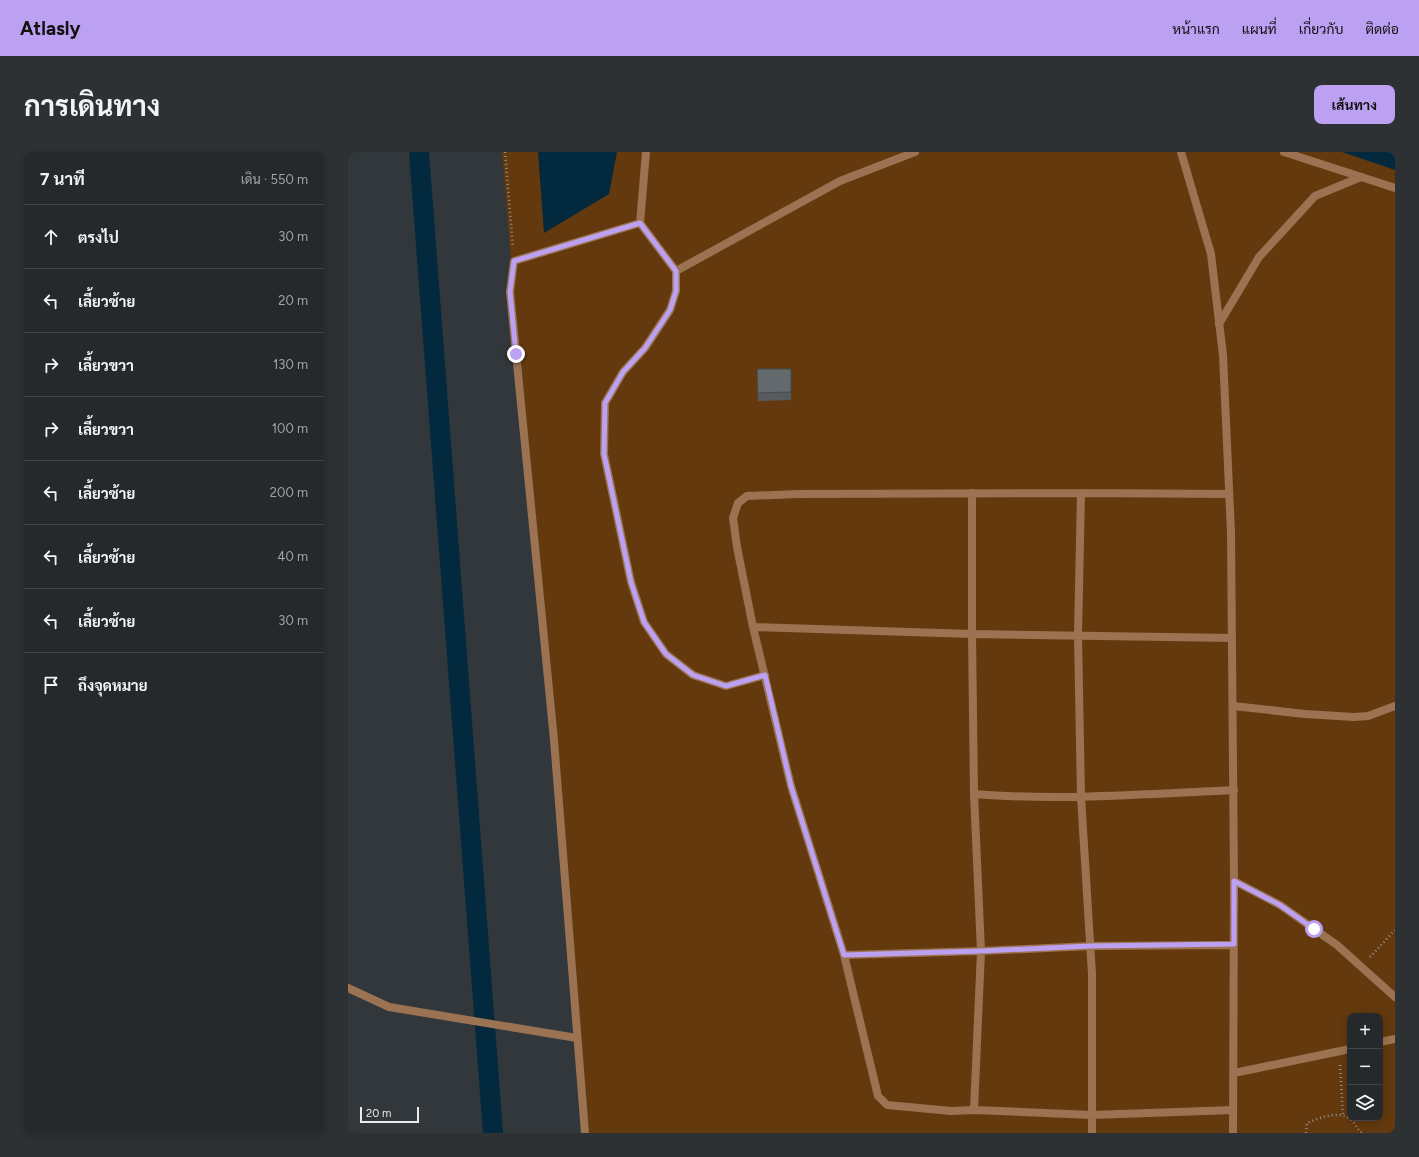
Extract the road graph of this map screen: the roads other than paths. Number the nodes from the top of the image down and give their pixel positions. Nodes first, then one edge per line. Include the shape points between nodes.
1 (646, 152) edge
2 (915, 152) edge
3 (1181, 152) edge
4 (1284, 152) edge
5 (1361, 177) junction
6 (1395, 188) edge
7 (640, 223) junction
8 (676, 271) junction
9 (1219, 324) junction
10 (972, 493) junction
11 (1081, 493) junction
12 (1229, 494) junction
13 (753, 626) junction
14 (972, 634) junction
15 (1078, 635) junction
16 (1232, 638) junction
17 (765, 675) junction
18 (1233, 706) junction
19 (1395, 706) edge
20 (1234, 790) junction
21 (974, 794) junction
22 (1081, 797) junction
23 (1234, 881) junction
24 (1234, 944) junction
25 (1090, 946) junction
26 (981, 951) junction
27 (844, 955) junction
28 (348, 988) edge
29 (1395, 997) edge
30 (577, 1038) junction
31 (1395, 1039) edge
32 (1383, 1041) edge
33 (1347, 1050) edge
34 (1234, 1074) junction
35 (974, 1110) junction
36 (1234, 1110) junction
37 (1092, 1115) junction
38 (585, 1133) edge
39 (1092, 1133) edge
40 (1233, 1133) edge

1 - 7 street
2 - 8 street via 840,181
3 - 9 street via 1211,254
4 - 5 street
5 - 6 street
5 - 9 street via 1316,196 1259,256
7 - 8 street
7 - 30 street via 514,261 510,292 554,740
8 - 17 street via 676,291 670,310 645,348 623,372 605,403 604,454 631,582 644,622 666,654 693,675 726,686
9 - 12 street via 1223,355
10 - 11 street
10 - 13 street via 748,496 738,504 733,518
10 - 14 street
11 - 12 street
11 - 15 street
12 - 16 street
13 - 14 street
13 - 17 street
14 - 15 street
14 - 21 street
15 - 16 street
15 - 22 street
16 - 18 street
17 - 27 street via 791,786
18 - 19 street via 1354,717 1368,716
18 - 20 street
20 - 22 street
20 - 23 street
21 - 22 street via 1009,797
21 - 26 street
22 - 25 street
23 - 24 street
23 - 29 street via 1280,905 1337,945
24 - 25 street
24 - 34 street
25 - 26 street
25 - 37 street
26 - 27 street
26 - 35 street
27 - 35 street via 878,1096 882,1101 898,1107
28 - 30 street via 389,1007
30 - 38 street
31 - 32 street
33 - 34 street
34 - 36 street
35 - 37 street
36 - 37 street
36 - 40 street
37 - 39 street

